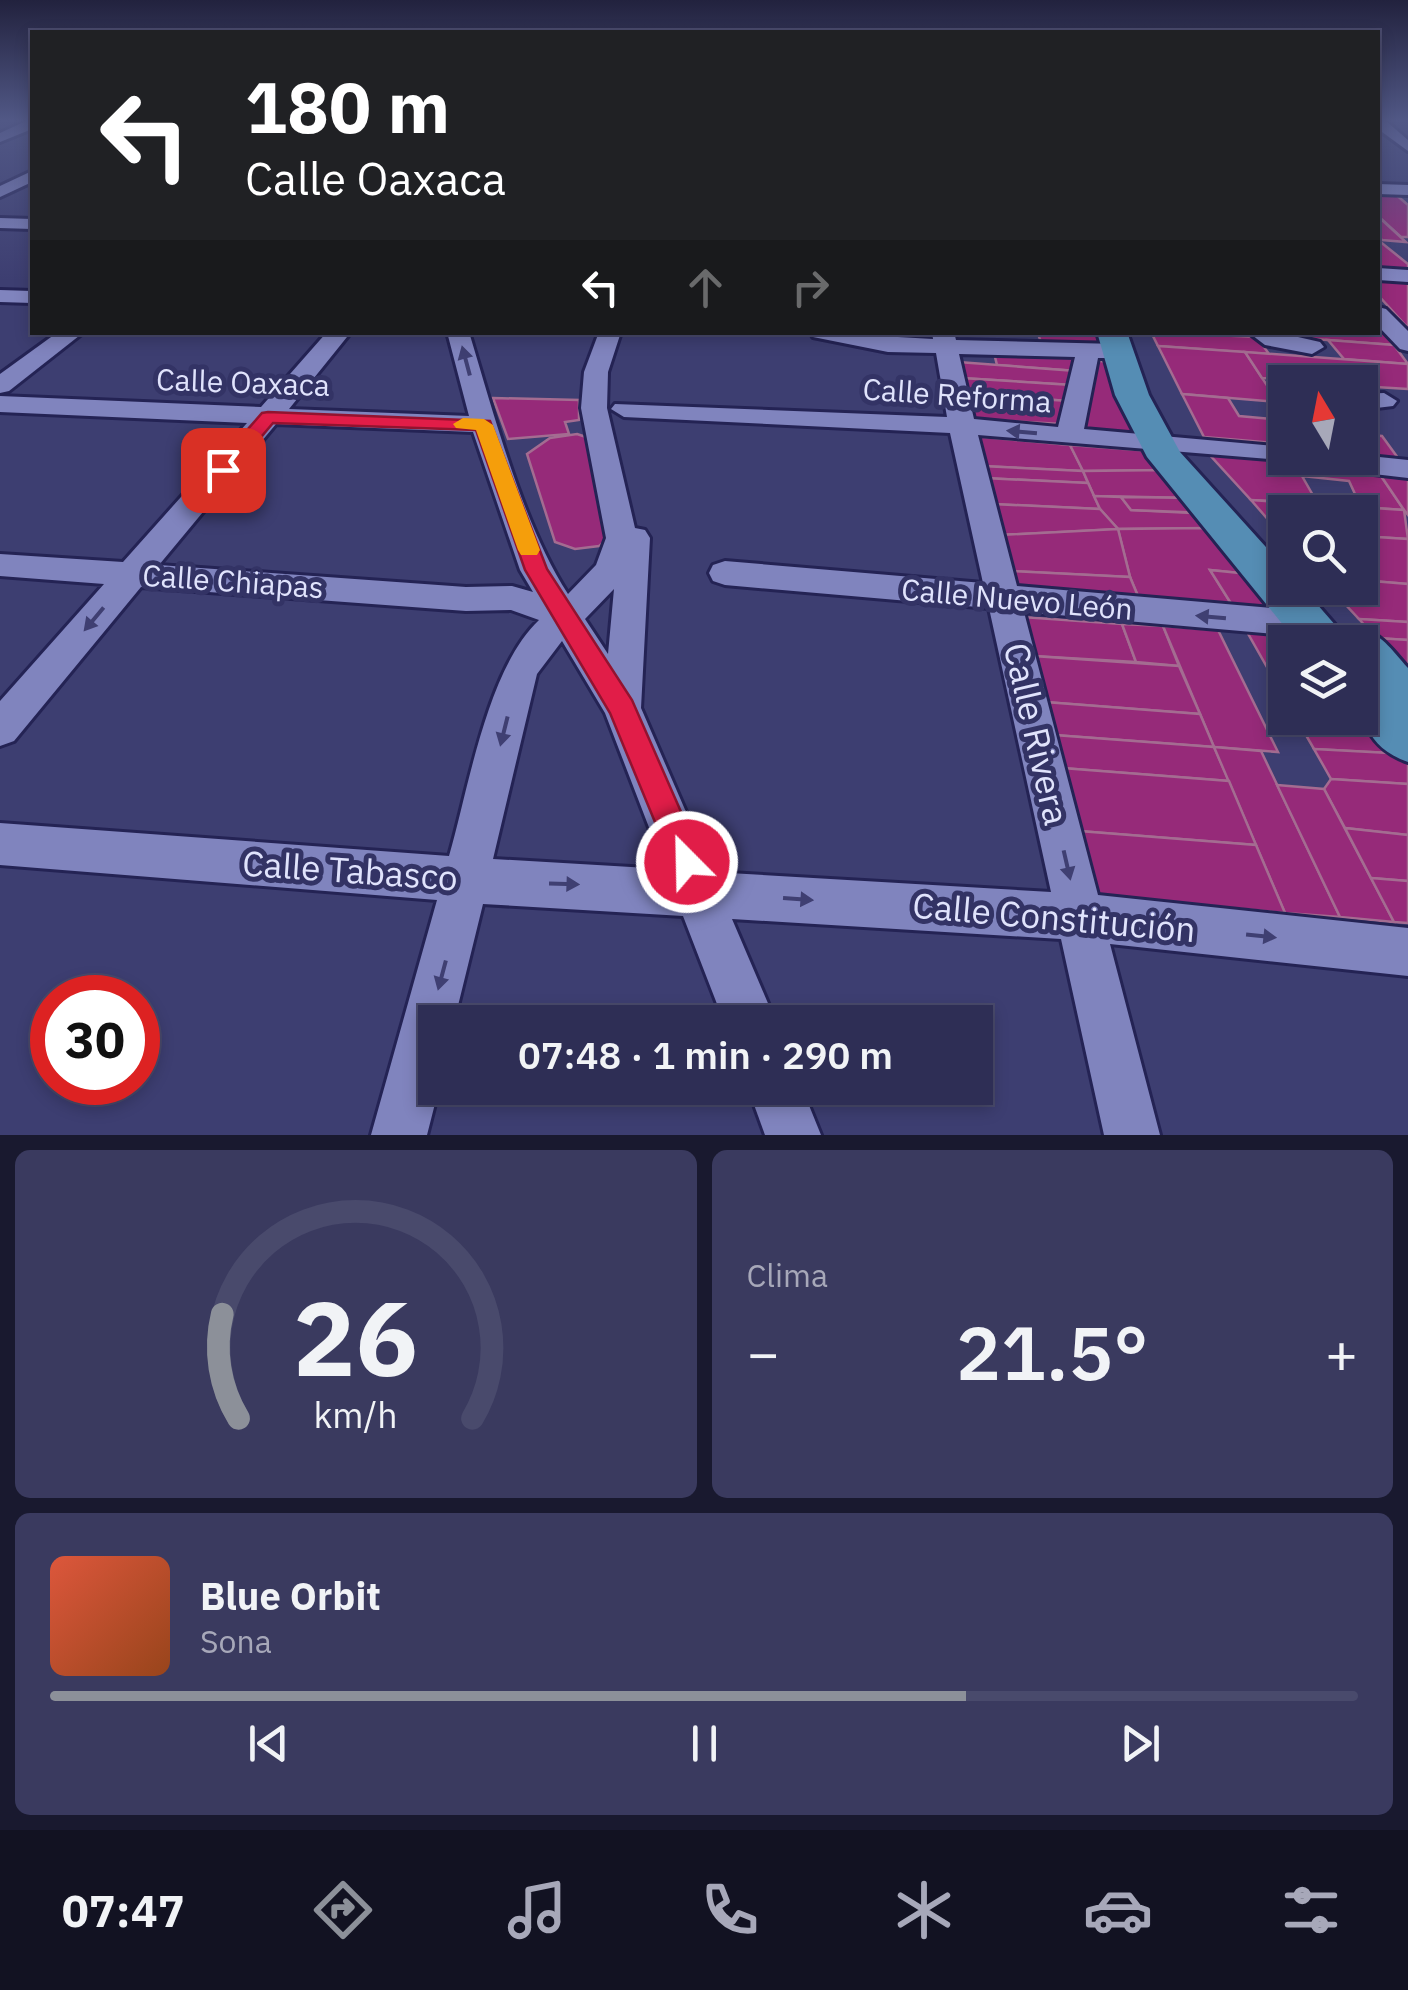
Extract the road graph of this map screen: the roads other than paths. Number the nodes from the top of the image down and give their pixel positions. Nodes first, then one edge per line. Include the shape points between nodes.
1 (30, 177) edge
2 (1380, 189) edge
3 (1408, 190) edge
4 (0, 192) edge
5 (0, 223) edge
6 (30, 224) edge
7 (1380, 274) edge
8 (1408, 276) edge
9 (0, 296) edge
10 (30, 297) edge
11 (1380, 316) edge
12 (70, 335) edge
13 (337, 335) edge
14 (459, 335) edge
15 (609, 335) edge
16 (625, 335) edge
17 (835, 335) edge
18 (1264, 335) edge
19 (945, 339) edge
20 (1116, 340) edge
21 (1408, 344) edge
22 (1312, 347) dead end
23 (0, 386) edge
24 (0, 404) edge
25 (624, 409) dead end
26 (268, 417) junction
27 (484, 425) junction
28 (962, 426) junction
29 (1068, 436) junction
30 (1172, 444) junction
31 (1268, 454) edge
32 (1378, 465) edge
33 (1408, 468) edge
34 (1268, 541) edge
35 (1268, 556) edge
36 (0, 566) edge
37 (725, 573) dead end
38 (132, 574) junction
39 (466, 599) junction
40 (1005, 599) junction
41 (562, 615) junction
42 (1316, 617) edge
43 (526, 656) junction
44 (1378, 666) edge
45 (1378, 684) edge
46 (1408, 702) edge
47 (1378, 705) edge
48 (622, 708) junction
49 (1408, 720) edge
50 (0, 729) edge
51 (1408, 740) edge
52 (0, 844) edge
53 (466, 880) junction
54 (700, 893) junction
55 (1080, 917) junction
56 (1408, 952) edge
57 (743, 1005) edge
58 (781, 1105) edge
59 (399, 1135) edge
60 (793, 1135) edge
61 (1132, 1135) edge

1 - 4 street
2 - 3 street
5 - 6 street
7 - 8 street
9 - 10 street
11 - 21 street
12 - 23 street
13 - 26 street
27 -> 14 street
15 - 41 street via 596,372 594,408 622,550 608,577
16 - 48 street via 606,403 636,550
17 - 19 street via 874,344
18 - 22 street
19 - 20 street
19 - 28 street, Calle Rivera
20 - 29 street
20 - 30 main road via 1132,395
24 - 26 street, Calle Oaxaca
25 - 28 street, Calle Reforma
26 - 27 street, Calle Oaxaca
26 - 38 street
27 - 41 street via 536,570
29 -> 28 street, Calle Reforma
28 - 40 street, Calle Rivera
29 - 30 street, Calle Reforma
30 - 31 street, Calle Reforma
30 - 34 main road
30 - 35 street
30 - 42 main road via 1185,483
32 - 33 street
36 - 38 street, Calle Chiapas
37 - 40 street, Calle Nuevo León
38 - 39 street, Calle Chiapas
38 -> 50 street
39 - 41 street, Calle Chiapas via 512,598
39 - 43 street, Calle Chiapas via 516,623
42 -> 40 street, Calle Nuevo León
40 -> 55 street, Calle Rivera
41 - 43 street
41 - 48 street
43 -> 53 street
44 - 46 main road
45 - 49 street
47 - 51 main road
48 - 54 street
52 - 53 street, Calle Tabasco
53 -> 54 street, Calle Tabasco
53 -> 59 street
54 -> 55 street, Calle Constitución
54 - 57 street
55 -> 56 street, Calle Constitución
55 - 61 street, Calle Rivera
58 - 60 street

